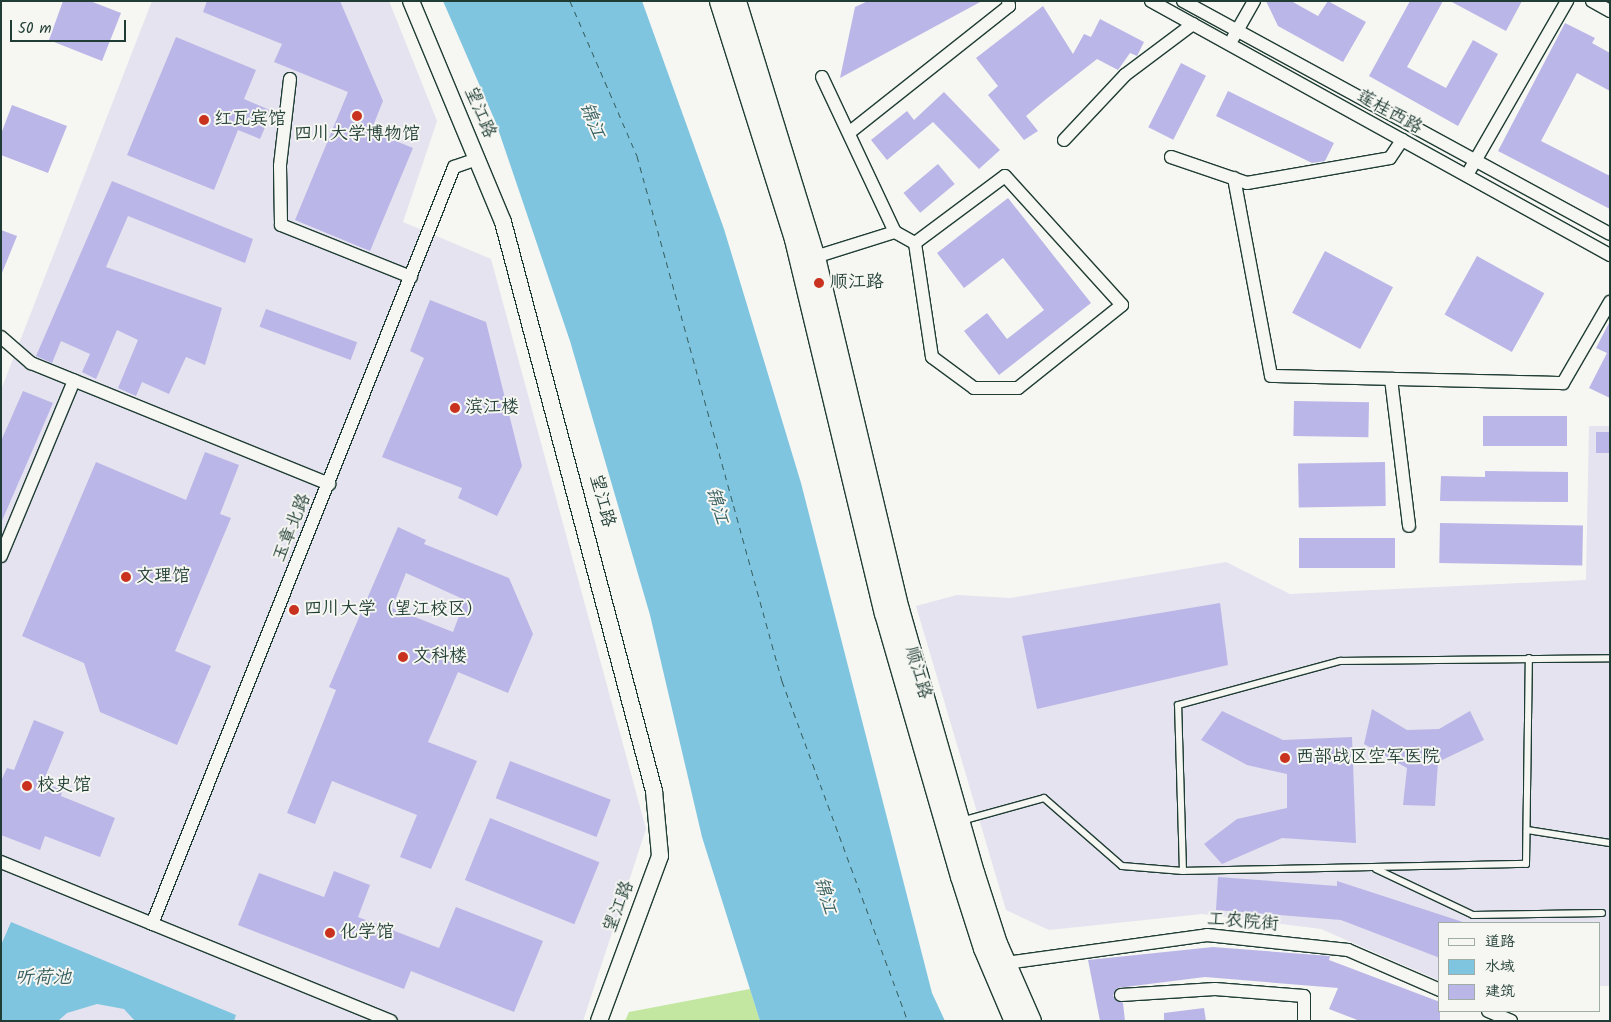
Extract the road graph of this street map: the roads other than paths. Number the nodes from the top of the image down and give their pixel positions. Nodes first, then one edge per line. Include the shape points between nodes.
1 (411, 1) edge
2 (1008, 1) edge
3 (1151, 1) edge
4 (1184, 1) edge
5 (1254, 1) edge
6 (1568, 1) edge
7 (1592, 1) edge
8 (726, 2) edge
9 (1610, 11) edge
10 (1193, 24) junction
11 (1238, 31) junction
12 (1230, 45) junction
13 (822, 77) dead end
14 (290, 79) dead end
15 (850, 132) junction
16 (1064, 140) dead end
17 (1402, 140) junction
18 (1170, 157) dead end
19 (477, 159) junction
20 (1477, 161) junction
21 (1467, 176) junction
22 (1234, 178) junction
23 (895, 232) junction
24 (1610, 234) edge
25 (915, 244) junction
26 (1610, 255) edge
27 (815, 257) junction
28 (411, 277) junction
29 (1610, 302) edge
30 (1, 337) edge
31 (1391, 379) junction
32 (74, 381) junction
33 (329, 484) junction
34 (1410, 526) dead end
35 (1, 556) edge
36 (1529, 658) junction
37 (1610, 658) edge
38 (960, 821) junction
39 (1527, 830) junction
40 (1610, 843) edge
41 (1, 862) edge
42 (1374, 868) junction
43 (1183, 871) junction
44 (1602, 913) dead end
45 (152, 924) junction
46 (1006, 963) junction
47 (1438, 989) edge
48 (1121, 995) dead end
49 (1490, 1012) edge
50 (391, 1021) edge
51 (599, 1021) edge
52 (1014, 1021) edge
53 (1031, 1021) edge
54 (1304, 1021) edge
55 (1511, 1021) edge

1 - 19 street, 望江路
2 - 15 street via 1008,6
3 - 10 street, 莲桂西路
4 - 11 street, 莲桂西路
5 - 11 street
6 - 20 street
7 - 9 street
8 - 27 main road, 顺江路
8 - 52 main road, 顺江路 via 794,239 884,613 983,948
10 - 12 street, 莲桂西路
10 - 16 street via 1125,75
11 - 12 street
11 - 20 street, 莲桂西路
12 - 17 street, 莲桂西路
13 - 15 street
14 - 28 street via 280,166 281,225
15 - 23 street
17 - 21 street, 莲桂西路
17 - 22 street via 1390,158 1247,183
18 - 22 street
19 - 28 street, 玉章北路 via 454,167
19 - 51 street, 望江路 via 503,222 595,556 654,792 660,856
20 - 21 street
20 - 24 street, 莲桂西路
21 - 26 street, 莲桂西路
22 - 31 street via 1271,376
23 - 25 street
23 - 27 street
25 - 25 street via 1005,176 1122,305 1018,388 974,388 932,357
27 - 38 main road, 顺江路 via 899,609
28 - 33 street, 玉章北路
29 - 31 street via 1563,383
30 - 32 street via 32,363
31 - 34 street
32 - 33 street
32 - 35 street
33 - 45 street, 玉章北路
36 - 37 lane
36 - 39 lane
36 - 43 lane via 1340,661 1178,705
38 - 43 lane via 1044,798 1122,866
38 - 46 main road, 顺江路
39 - 40 lane
39 - 42 lane via 1526,864
41 - 45 street
42 - 43 lane
42 - 44 lane via 1473,915
45 - 50 street
46 - 47 street, 工农院街 via 1207,935 1348,950
46 - 53 main road, 顺江路
48 - 54 street via 1215,989 1304,996
49 - 55 street

